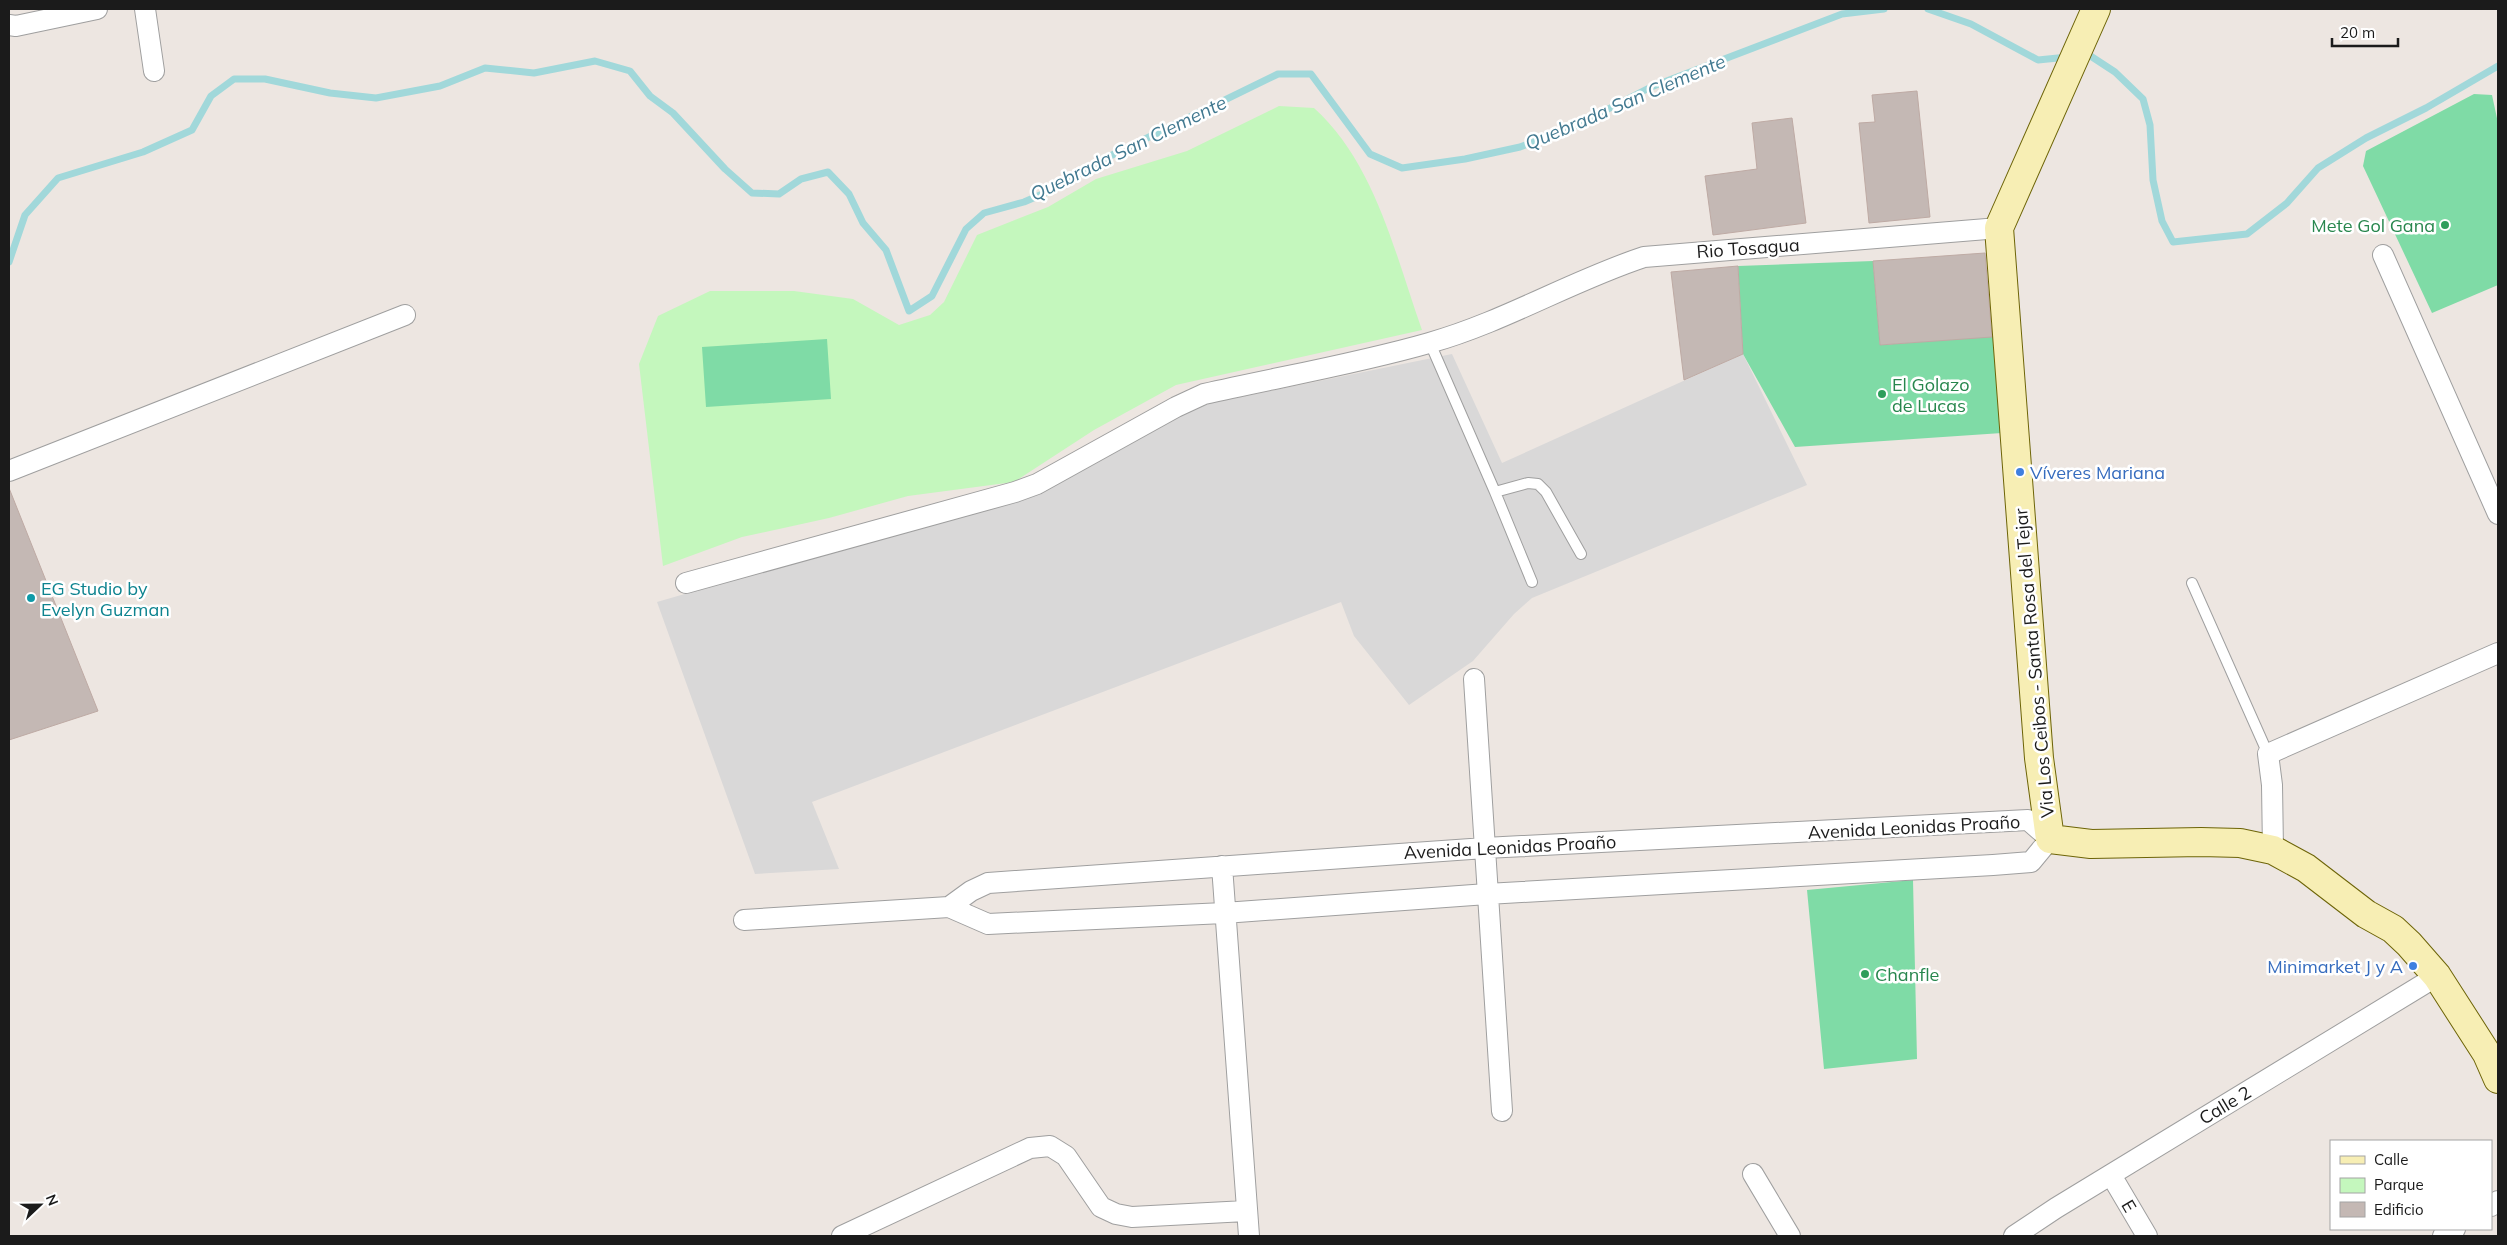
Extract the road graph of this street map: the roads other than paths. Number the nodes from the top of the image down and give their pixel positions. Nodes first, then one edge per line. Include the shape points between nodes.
1 (97, 9) edge
2 (145, 9) edge
3 (2095, 12) edge
4 (9, 25) edge
5 (154, 70) dead end
6 (1999, 228) junction
7 (2383, 255) dead end
8 (404, 315) dead end
9 (1430, 343) junction
10 (9, 472) edge
11 (1495, 492) junction
12 (2498, 514) edge
13 (1582, 554) dead end
14 (1532, 582) dead end
15 (686, 583) dead end
16 (2192, 583) dead end
17 (2498, 653) edge
18 (1474, 679) dead end
19 (2268, 754) junction
20 (2050, 839) junction
21 (1485, 848) junction
22 (2273, 850) junction
23 (1222, 866) junction
24 (1487, 894) junction
25 (949, 907) junction
26 (1224, 912) junction
27 (744, 920) dead end
28 (2437, 976) junction
29 (2493, 1051) edge
30 (2498, 1079) edge
31 (1502, 1111) dead end
32 (1753, 1174) dead end
33 (2111, 1175) junction
34 (1246, 1211) junction
35 (842, 1236) edge
36 (1249, 1236) edge
37 (1790, 1236) edge
38 (2014, 1236) edge
39 (2147, 1236) edge

1 - 4 street
2 - 5 street
3 - 6 main road, Via Los Ceibos - Santa Rosa del Tejar
6 - 9 street, Rio Tosagua via 1644,257 1508,315
6 - 20 main road, Via Los Ceibos - Santa Rosa del Tejar via 2039,758
7 - 12 street
8 - 10 street
9 - 11 lane
9 - 15 street, Rio Tosagua via 1204,394 1037,484
11 - 13 lane via 1528,483 1538,484 1546,492
11 - 14 lane
16 - 19 lane
17 - 19 street
18 - 21 street
19 - 22 street
20 - 21 street, Avenida Leonidas Proaño via 2028,820
20 - 22 main road, Via Los Ceibos - Santa Rosa del Tejar via 2091,844 2240,843
20 - 24 street via 2031,862
21 - 23 street, Avenida Leonidas Proaño
21 - 24 street
22 - 28 main road, Via Los Ceibos - Santa Rosa del Tejar via 2306,868 2366,914 2393,929
23 - 25 street, Avenida Leonidas Proaño via 988,884 971,891
23 - 26 street
24 - 26 street
24 - 31 street
25 - 26 street via 988,924
25 - 27 street
26 - 34 street
28 - 29 main road, Via Los Ceibos - Santa Rosa del Tejar
28 - 33 street, Calle 2
29 - 30 main road, Via Los Ceibos - Santa Rosa del Tejar
32 - 37 street
33 - 38 street, Calle 2
33 - 39 street, E
34 - 35 street via 1132,1217 1116,1214 1101,1208 1066,1156 1050,1146 1030,1148
34 - 36 street

